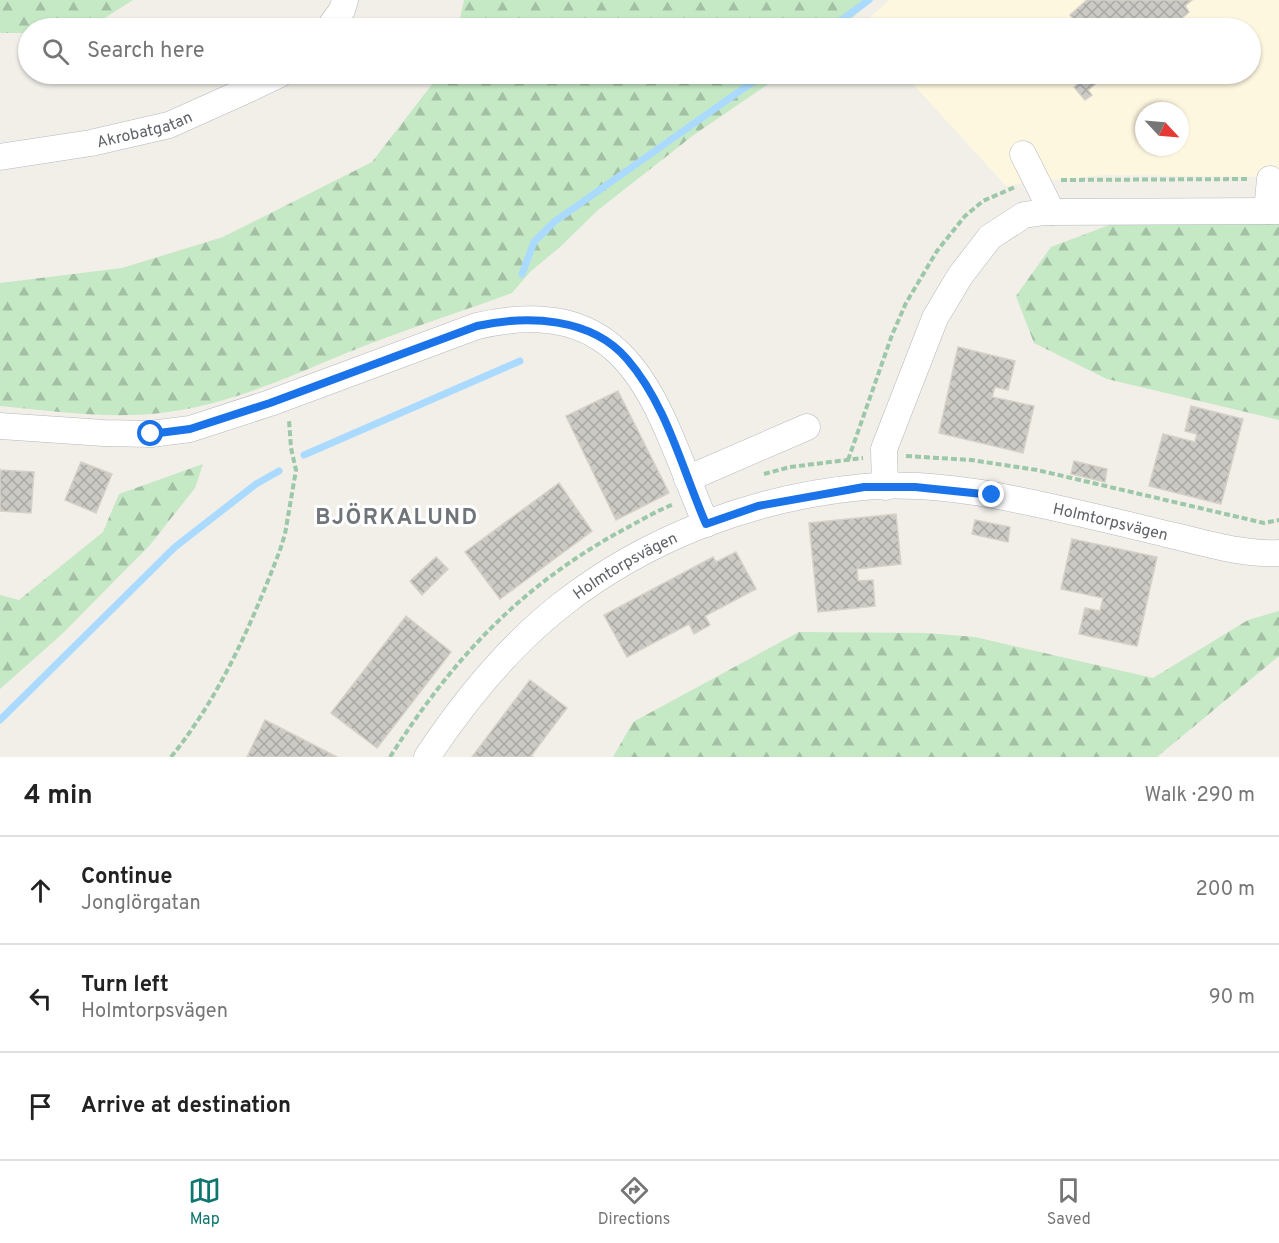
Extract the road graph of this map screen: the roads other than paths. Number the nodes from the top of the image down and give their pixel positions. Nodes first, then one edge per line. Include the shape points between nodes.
1 (345, 0) edge
2 (336, 18) edge
3 (259, 84) edge
4 (1023, 154) dead end
5 (0, 157) edge
6 (1270, 179) road end
7 (1052, 212) junction
8 (1273, 212) edge
9 (0, 426) edge
10 (807, 427) dead end
11 (885, 487) junction
12 (691, 488) junction
13 (706, 524) junction
14 (1279, 553) edge
15 (427, 757) edge

1 - 2 street
3 - 5 street, Akrobatgatan via 169,124 91,143
4 - 7 street
6 - 8 street
7 - 8 street
7 - 11 street via 1024,215 990,237 935,318 883,457
9 - 12 street via 151,434 190,429 477,326 503,320 549,321 584,329 626,358 651,393
10 - 12 street
11 - 13 street, Holmtorpsvägen via 794,498
11 - 14 street, Holmtorpsvägen via 992,495 1239,551
12 - 13 street
13 - 15 street, Holmtorpsvägen via 645,550 559,607 472,694

